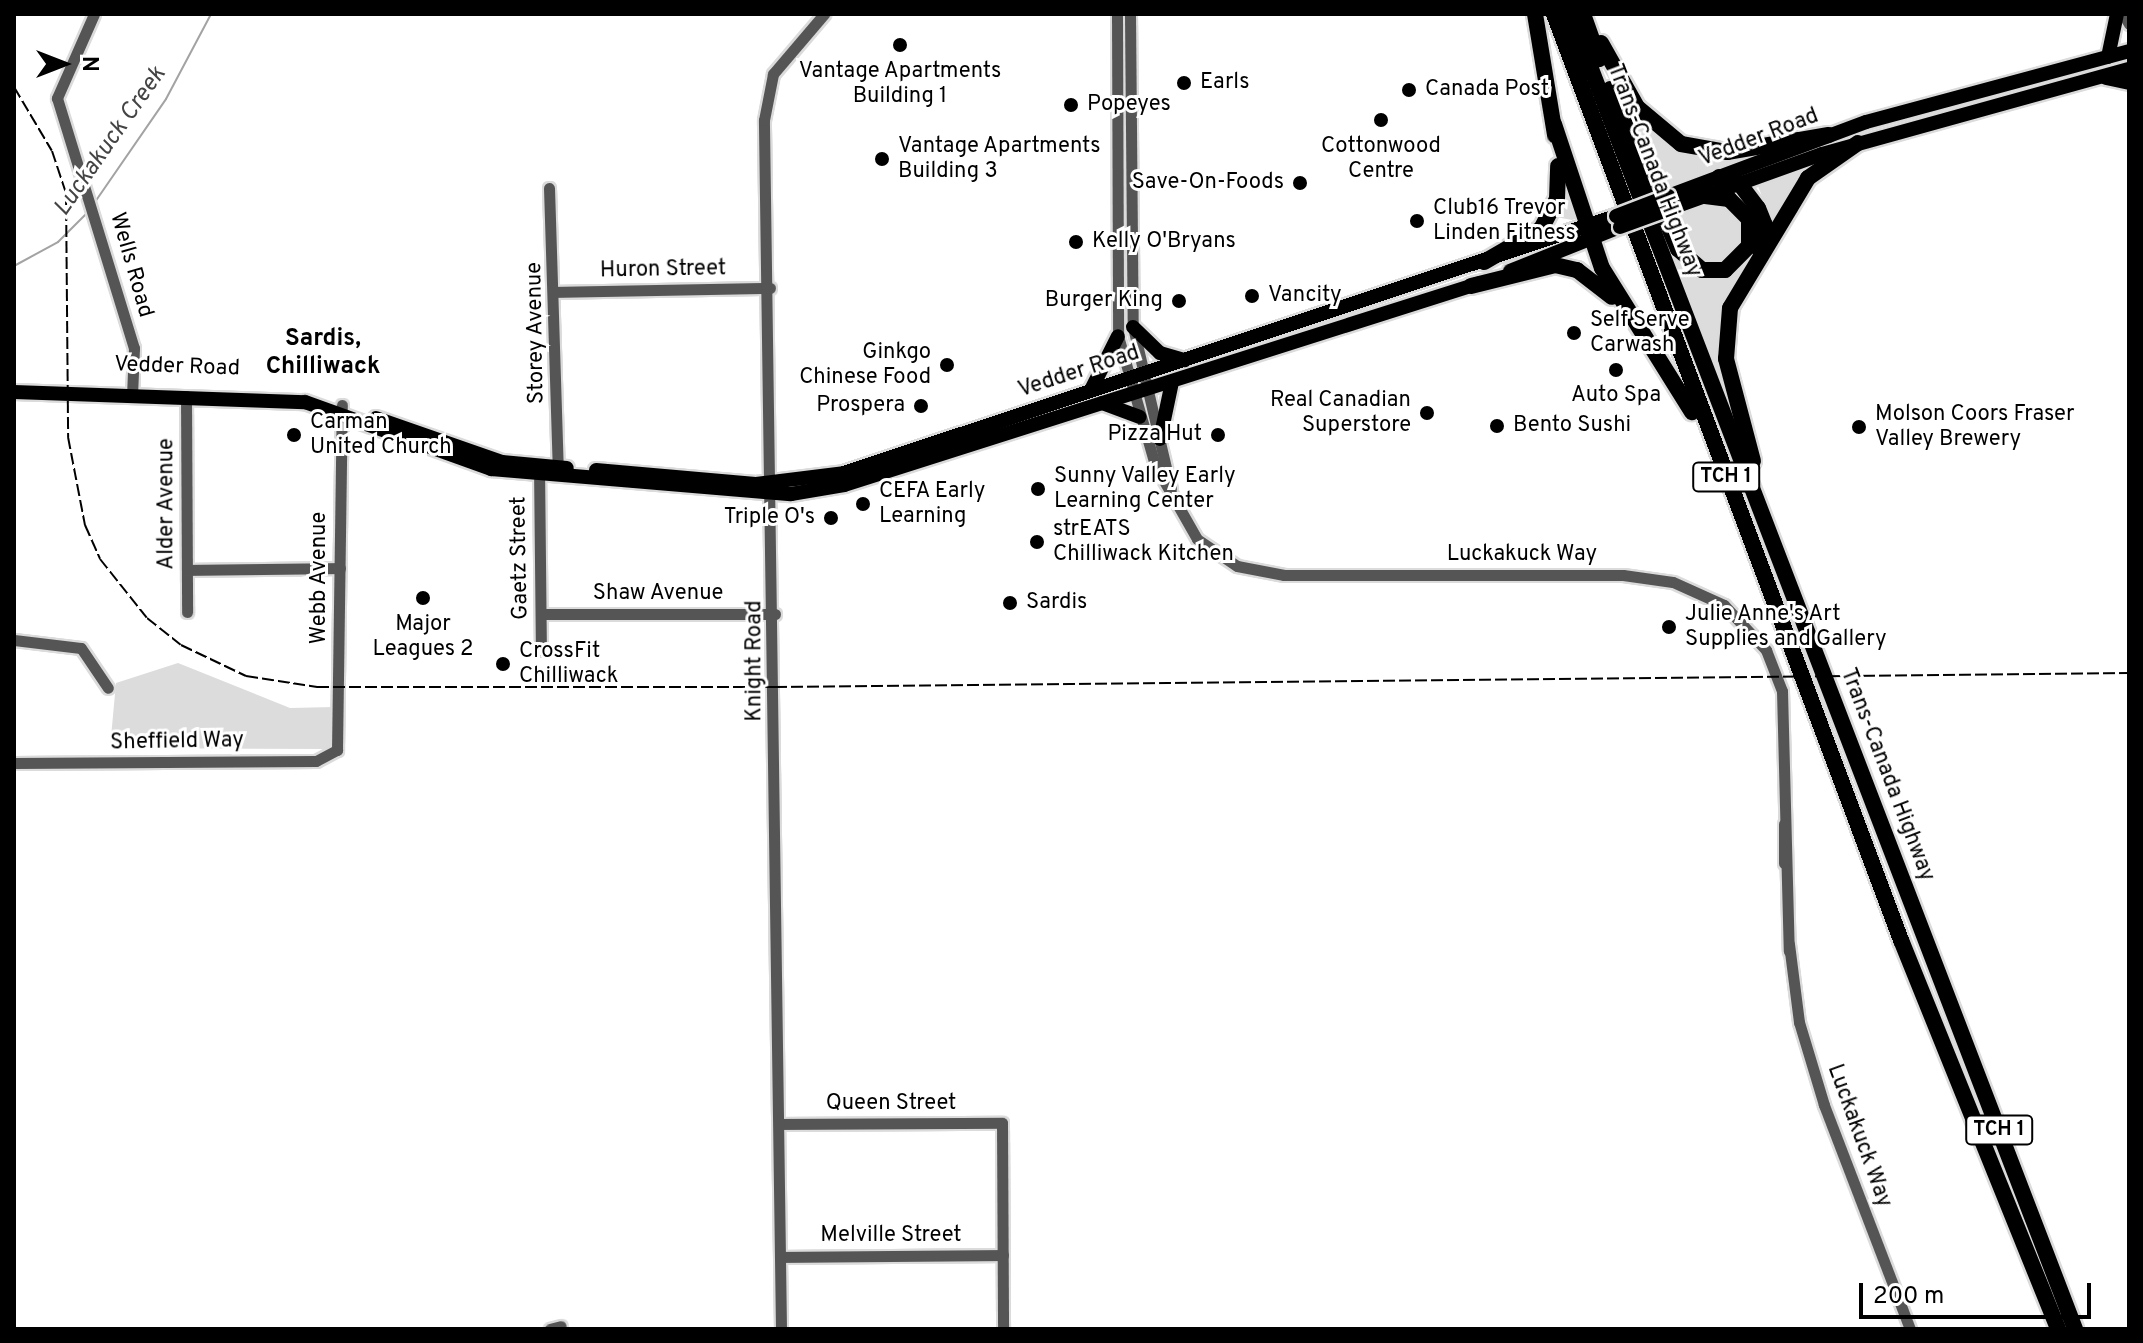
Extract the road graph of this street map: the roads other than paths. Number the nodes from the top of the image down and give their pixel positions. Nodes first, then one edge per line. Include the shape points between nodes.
1 (94, 14) edge
2 (824, 14) edge
3 (1117, 14) edge
4 (1130, 14) edge
5 (1535, 14) edge
6 (1554, 14) edge
7 (1570, 14) edge
8 (1585, 14) edge
9 (2117, 14) edge
10 (2123, 14) edge
11 (2129, 24) edge
12 (2129, 51) edge
13 (2108, 57) junction
14 (2129, 69) edge
15 (2101, 77) junction
16 (2129, 83) edge
17 (1554, 124) junction
18 (1829, 135) junction
19 (1858, 143) junction
20 (1719, 177) junction
21 (1739, 183) junction
22 (549, 188) dead end
23 (1705, 196) junction
24 (1670, 202) junction
25 (1588, 232) junction
26 (1759, 258) junction
27 (1484, 262) junction
28 (1471, 286) junction
29 (770, 288) junction
30 (556, 292) junction
31 (1636, 319) junction
32 (1133, 327) junction
33 (1118, 336) junction
34 (1186, 360) junction
35 (1172, 382) junction
36 (14, 383) edge
37 (1138, 384) junction
38 (1091, 390) junction
39 (132, 391) junction
40 (14, 392) edge
41 (186, 396) junction
42 (1101, 403) junction
43 (341, 409) junction
44 (1140, 417) junction
45 (1160, 439) junction
46 (539, 470) junction
47 (558, 472) junction
48 (774, 489) junction
49 (1172, 498) junction
50 (1758, 561) junction
51 (340, 568) junction
52 (187, 570) junction
53 (187, 612) dead end
54 (541, 614) junction
55 (775, 614) junction
56 (14, 640) edge
57 (541, 650) dead end
58 (1819, 656) junction
59 (108, 688) dead end
60 (337, 750) joint
61 (14, 763) edge
62 (779, 1124) junction
63 (1003, 1255) junction
64 (780, 1257) junction
65 (781, 1329) edge
66 (1003, 1329) edge
67 (1910, 1329) edge
68 (2058, 1329) edge
69 (2075, 1329) edge

1 - 39 street, Wells Road via 57,98 134,348
2 - 29 street, Knight Road via 786,52 767,97
3 - 33 street, Luckakuck Way
4 - 32 street, Luckakuck Way
5 - 17 highway
6 - 50 highway, Trans-Canada Highway / TCH 1
7 - 58 highway, Trans-Canada Highway / TCH 1
8 - 18 highway via 1637,107 1681,144 1727,152
8 - 23 highway via 1671,238 1692,264 1725,270 1745,255 1752,228 1737,203
9 - 13 main road
10 - 11 street
12 - 13 main road, Vedder Road
13 - 18 main road, Vedder Road
14 - 15 main road, Vedder Road
15 - 16 main road
15 - 19 main road, Vedder Road
17 - 25 highway
17 - 27 highway via 1554,208 1530,238
18 - 20 main road, Vedder Road
19 - 21 main road, Vedder Road
19 - 26 highway via 1808,178
20 - 21 highway
20 - 24 main road, Vedder Road
21 - 23 main road, Vedder Road
21 - 26 highway via 1762,216
22 - 30 street, Storey Avenue
23 - 24 main road, Vedder Road
24 - 25 main road, Vedder Road, bridge
25 - 27 main road, Vedder Road
25 - 28 main road, Vedder Road
25 - 31 highway
26 - 58 highway via 1730,308 1726,359
27 - 34 main road, Vedder Road
28 - 31 highway via 1537,265 1566,266
28 - 35 main road, Vedder Road
29 - 30 street, Huron Street
29 - 48 street, Knight Road
30 - 47 street, Storey Avenue
31 - 50 highway via 1687,402
32 - 34 main road via 1160,353
32 - 37 street, Luckakuck Way
33 - 37 street, Luckakuck Way
33 - 38 main road
34 - 37 main road, Vedder Road
35 - 37 main road, Vedder Road
35 - 45 main road
36 - 39 main road, Vedder Road
37 - 38 main road, Vedder Road
37 - 42 main road, Vedder Road
37 - 44 street, Luckakuck Way
37 - 45 street, Luckakuck Way
38 - 48 main road, Vedder Road via 844,473
39 - 40 main road, Vedder Road
39 - 41 main road, Vedder Road
39 - 43 main road, Vedder Road via 292,393
41 - 43 main road, Vedder Road via 291,400
41 - 52 street, Alder Avenue
42 - 44 main road
42 - 48 main road, Vedder Road via 844,485
43 - 46 main road, Vedder Road
43 - 51 street, Webb Avenue
44 - 49 street, Luckakuck Way
45 - 49 street, Luckakuck Way
46 - 47 main road, Vedder Road
46 - 54 street, Gaetz Street
47 - 48 main road, Vedder Road
48 - 55 street, Knight Road
49 - 67 street, Luckakuck Way via 1215,555 1258,571 1623,575 1702,592 1735,614 1766,650 1782,691 1789,951 1799,1022 1824,1105
50 - 68 highway, Trans-Canada Highway / TCH 1
51 - 52 street
51 - 60 street, Webb Avenue
52 - 53 street, Alder Avenue
54 - 55 street, Shaw Avenue
54 - 57 street, Gaetz Street
55 - 62 street, Knight Road
56 - 59 street via 81,648
58 - 69 highway, Trans-Canada Highway / TCH 1
60 - 61 street, Sheffield Way via 316,761
62 - 63 street, Queen Street via 1002,1123
62 - 64 street, Knight Road
63 - 64 street, Melville Street
63 - 66 street
64 - 65 street, Knight Road

